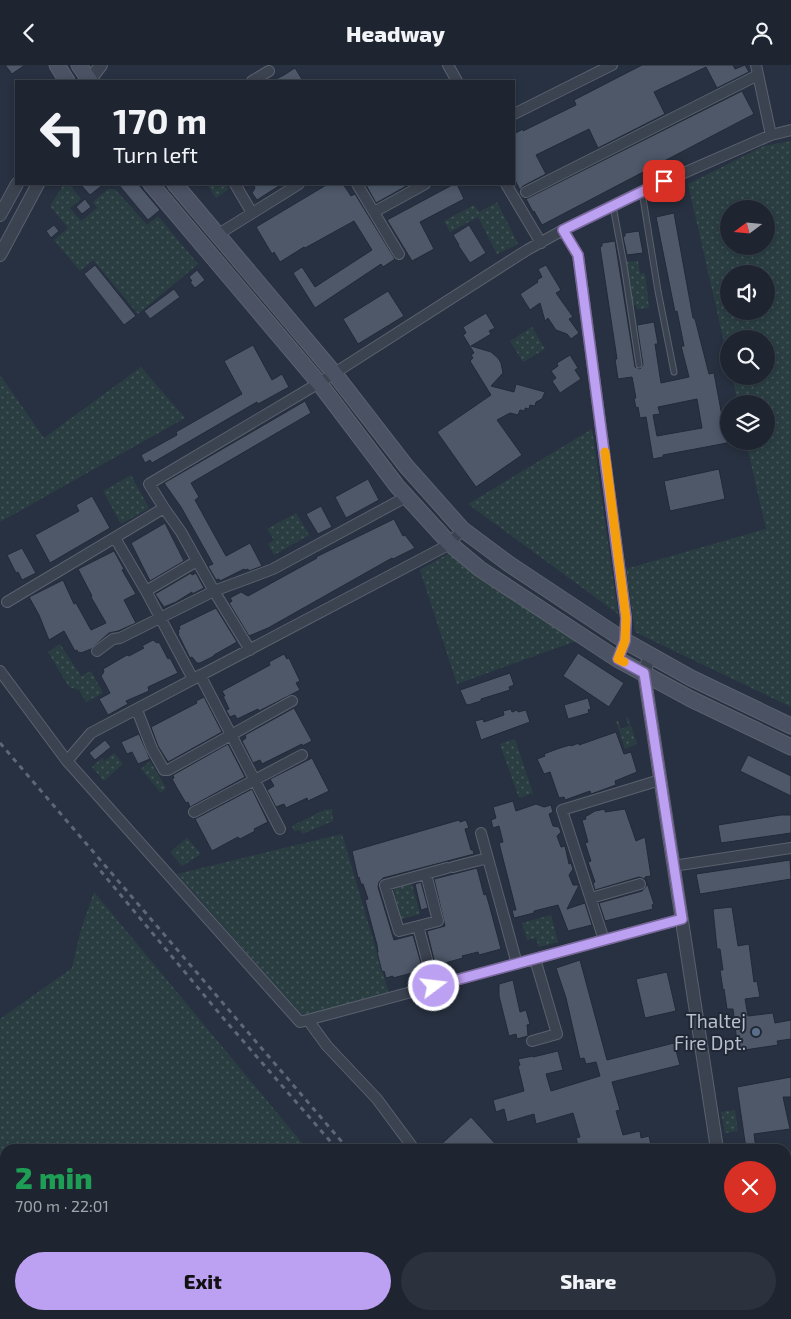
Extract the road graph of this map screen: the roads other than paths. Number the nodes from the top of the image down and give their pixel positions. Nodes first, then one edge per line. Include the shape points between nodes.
1 (56, 65) edge
2 (79, 65) edge
3 (101, 65) edge
4 (448, 65) edge
5 (612, 65) edge
6 (757, 70) edge
7 (269, 71) dead end
8 (66, 80) edge
9 (68, 80) edge
10 (89, 80) edge
11 (91, 80) edge
12 (254, 80) edge
13 (456, 80) edge
14 (515, 114) edge
15 (791, 130) edge
16 (771, 135) junction
17 (16, 185) edge
18 (37, 185) edge
19 (152, 185) edge
20 (176, 185) edge
21 (236, 185) edge
22 (297, 185) edge
23 (358, 185) edge
24 (423, 185) edge
25 (507, 185) edge
26 (526, 192) dead end
27 (641, 192) junction
28 (613, 206) junction
29 (374, 212) junction
30 (252, 213) junction
31 (0, 215) edge
32 (563, 230) junction
33 (217, 235) junction
34 (541, 243) junction
35 (399, 254) dead end
36 (0, 255) edge
37 (639, 365) dead end
38 (674, 371) dead end
39 (334, 373) junction
40 (319, 383) junction
41 (406, 497) junction
42 (164, 508) junction
43 (462, 529) junction
44 (115, 538) junction
45 (450, 544) junction
46 (197, 561) junction
47 (146, 591) junction
48 (214, 591) junction
49 (7, 602) dead end
50 (160, 617) junction
51 (625, 641) junction
52 (250, 650) junction
53 (97, 651) dead end
54 (650, 655) junction
55 (618, 659) junction
56 (0, 671) edge
57 (644, 673) junction
58 (197, 677) junction
59 (292, 701) dead end
60 (137, 710) junction
61 (791, 726) edge
62 (231, 734) junction
63 (791, 747) edge
64 (302, 755) dead end
65 (67, 761) junction
66 (254, 780) junction
67 (660, 781) junction
68 (194, 812) dead end
69 (280, 829) dead end
70 (481, 833) dead end
71 (791, 848) edge
72 (488, 858) junction
73 (674, 866) junction
74 (426, 874) junction
75 (640, 884) dead end
76 (591, 898) junction
77 (682, 919) junction
78 (418, 926) junction
79 (604, 940) junction
80 (535, 959) junction
81 (517, 964) junction
82 (434, 986) junction
83 (308, 1020) junction
84 (532, 1041) dead end
85 (410, 1144) edge
86 (716, 1144) edge

1 - 8 main road
2 - 9 street
2 - 10 main road
3 - 11 street
4 - 13 street
5 - 14 street
6 - 16 street
6 - 26 street
7 - 12 street
15 - 16 street
16 - 27 street
17 - 31 street
18 - 36 street
19 - 40 main road
20 - 33 main road
21 - 30 street
22 - 30 street
23 - 29 street
24 - 29 street
25 - 34 street
27 - 28 street
27 - 38 lane
28 - 32 street
28 - 37 lane
29 - 35 street
30 - 33 street
32 - 34 street
32 - 51 street via 578,255 626,618
33 - 39 main road
34 - 39 street
39 - 40 street
39 - 43 main road via 406,466
40 - 41 main road
40 - 42 street via 149,484
41 - 45 main road
41 - 48 street via 273,569
42 - 44 street
42 - 46 street
43 - 45 street
43 - 51 main road
44 - 47 street
44 - 49 street
45 - 52 street
45 - 55 main road via 480,569
46 - 47 street
46 - 48 street
47 - 50 street
48 - 50 street
48 - 52 street
50 - 53 street via 113,639
50 - 58 street
51 - 54 main road
51 - 55 street
52 - 58 street
54 - 57 street
54 - 61 main road
55 - 57 main road
56 - 65 street
57 - 63 main road
57 - 67 street
58 - 60 street
58 - 62 street
59 - 62 street
60 - 62 street via 164,770
60 - 65 street via 91,733
62 - 66 street
64 - 66 street
65 - 83 street via 300,1022
66 - 68 street
66 - 69 street
67 - 73 street
67 - 76 street via 562,810
70 - 72 street
71 - 73 street
72 - 74 street
72 - 81 street
73 - 77 street
74 - 78 street via 438,921
74 - 78 street via 385,885 398,931
75 - 76 street
76 - 79 street
77 - 79 street
77 - 86 street
78 - 82 street
79 - 80 street
80 - 81 street
80 - 84 street via 556,1034
81 - 82 street
82 - 83 street
83 - 85 street via 327,1047 376,1099

